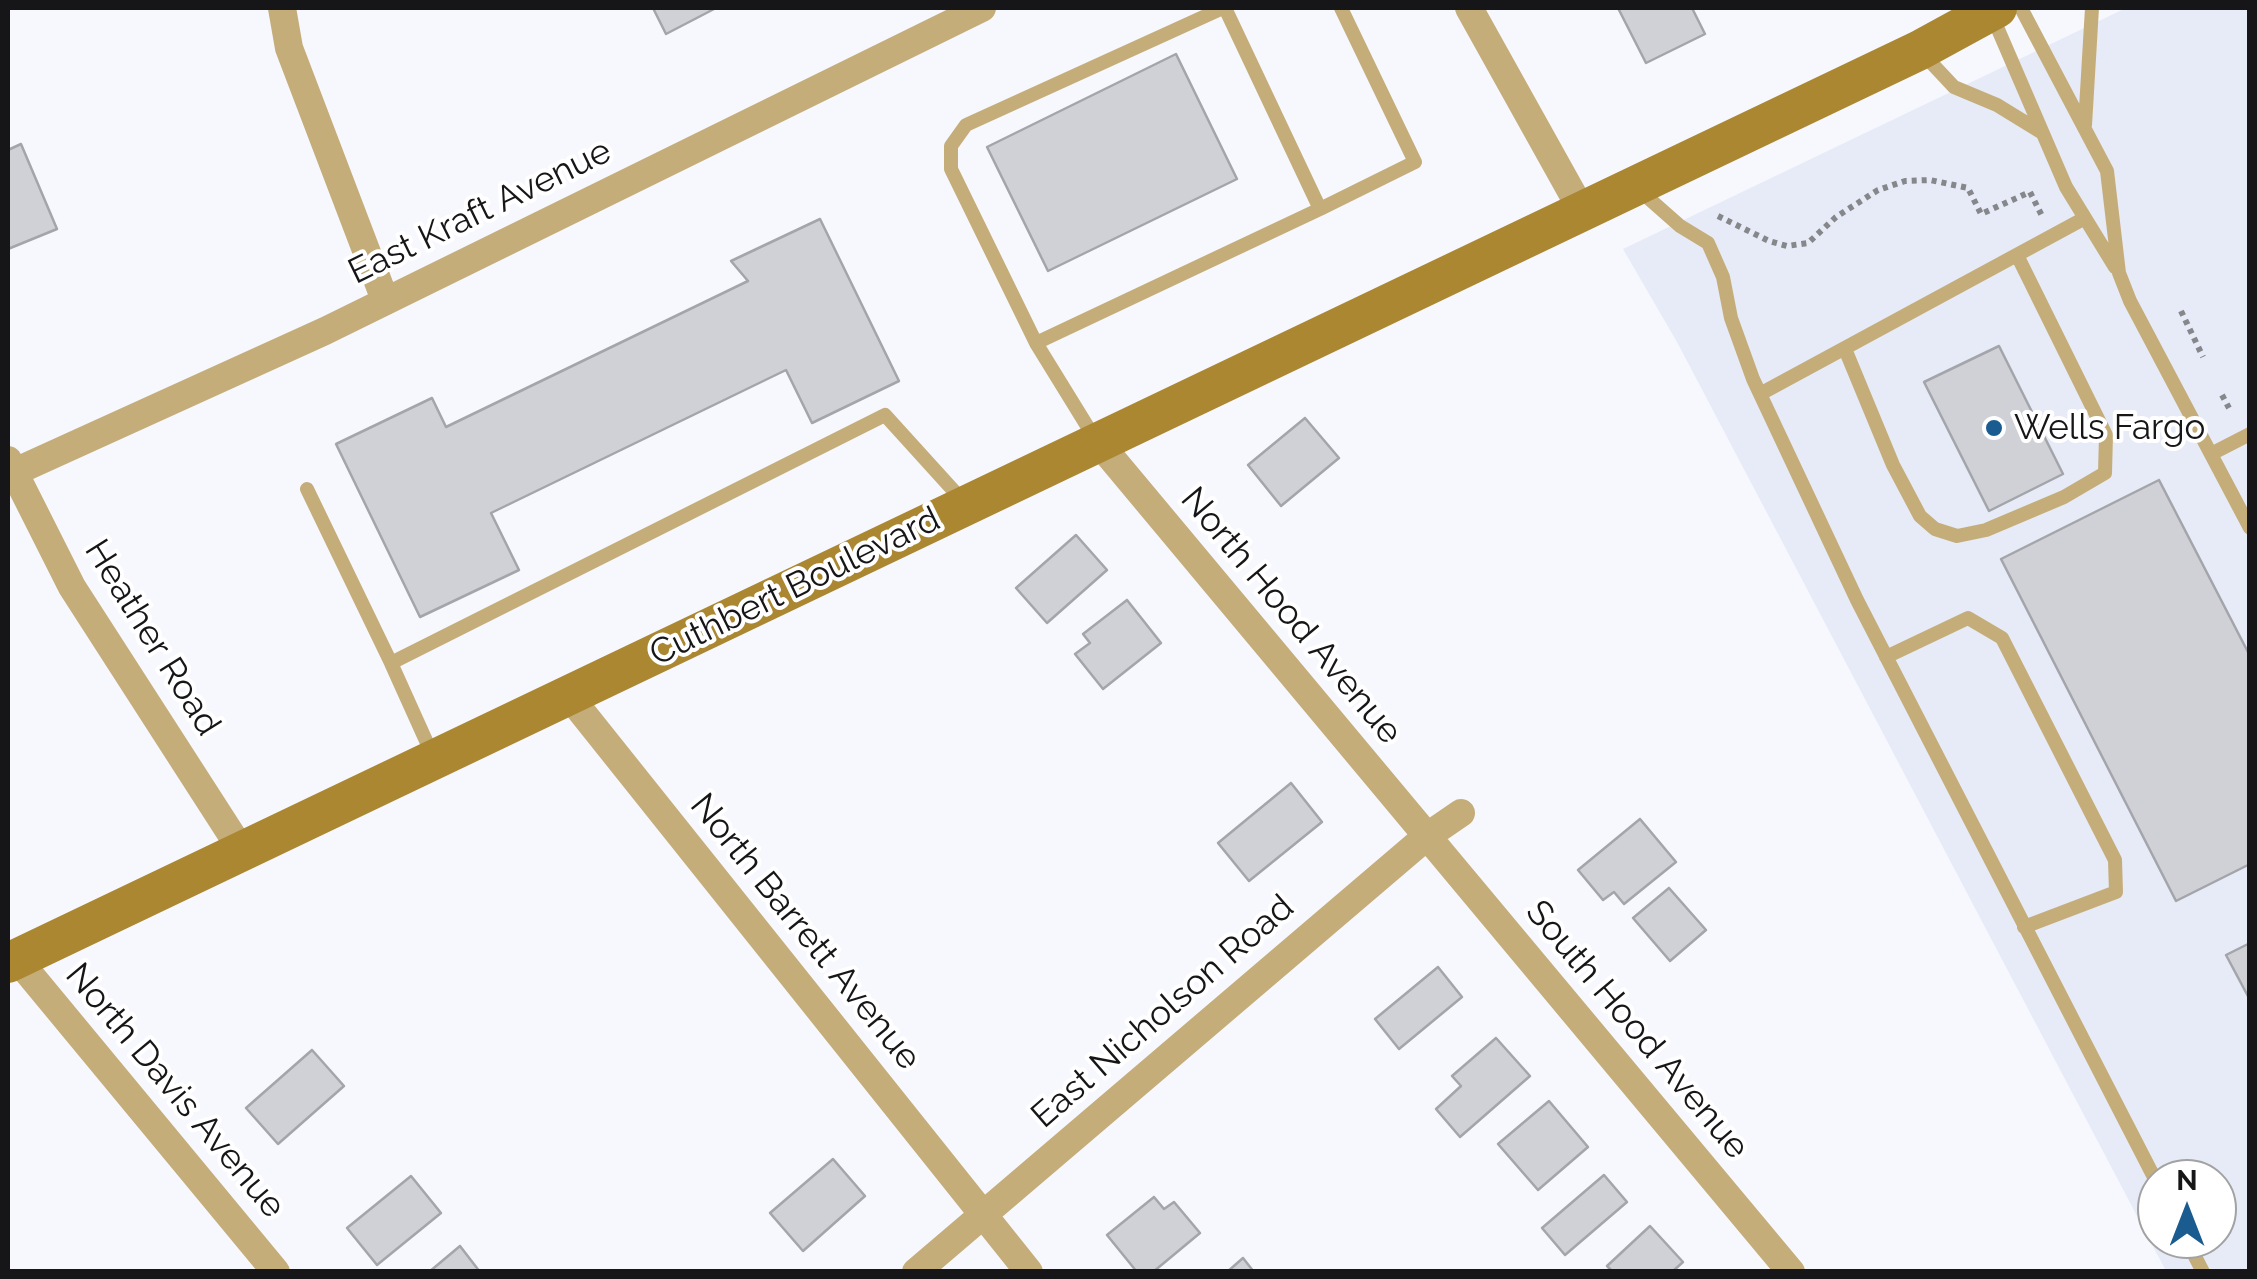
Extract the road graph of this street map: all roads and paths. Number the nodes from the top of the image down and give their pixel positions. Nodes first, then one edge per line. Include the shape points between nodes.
1 (282, 8) edge
2 (982, 8) edge
3 (1224, 8) edge
4 (1341, 8) edge
5 (1469, 8) edge
6 (2092, 8) edge
7 (2003, 9) edge
8 (1920, 50) junction
9 (2085, 126) junction
10 (2040, 132) junction
11 (1634, 186) junction
12 (1581, 208) junction
13 (1320, 209) junction
14 (1712, 213) dead end
15 (2042, 218) dead end
16 (2085, 218) junction
17 (2018, 255) junction
18 (2119, 273) junction
19 (385, 300) junction
20 (2181, 311) dead end
21 (1036, 343) junction
22 (1844, 348) junction
23 (2204, 357) dead end
24 (1760, 394) junction
25 (2222, 395) dead end
26 (2230, 408) dead end
27 (2250, 434) edge
28 (1098, 442) junction
29 (2211, 454) junction
30 (10, 469) edge
31 (307, 489) dead end
32 (966, 505) junction
33 (2250, 528) edge
34 (1886, 657) junction
35 (391, 663) junction
36 (569, 696) junction
37 (434, 760) junction
38 (1462, 814) dead end
39 (1426, 836) junction
40 (242, 851) junction
41 (2024, 927) junction
42 (12, 961) edge
43 (2145, 1159) edge
44 (983, 1215) junction
45 (276, 1272) edge
46 (916, 1272) edge
47 (1029, 1272) edge
48 (1790, 1272) edge

1 - 19 street via 289,48
2 - 19 street, East Kraft Avenue
3 - 13 lane
3 - 21 lane via 966,125 952,146 952,169
4 - 13 lane via 1415,162
5 - 12 street
6 - 9 lane
7 - 8 main road, Cuthbert Boulevard
7 - 9 lane
7 - 10 lane
8 - 10 lane via 1954,88
8 - 11 main road, Cuthbert Boulevard
9 - 18 lane via 2107,171
10 - 16 lane
11 - 12 main road, Cuthbert Boulevard
11 - 24 lane via 1708,243
12 - 28 main road, Cuthbert Boulevard
13 - 21 lane
14 - 15 path via 1768,241 1808,244 1878,190 1930,180 1968,188 1981,214 2030,192
16 - 17 lane
16 - 18 lane
17 - 22 lane
17 - 22 lane via 2106,436 2105,472 2064,498 1986,530 1957,536 1934,529 1893,465
18 - 29 lane
19 - 30 street, East Kraft Avenue
20 - 23 path
21 - 28 lane
22 - 24 lane
24 - 34 lane
25 - 26 path
27 - 29 lane
28 - 32 main road, Cuthbert Boulevard
28 - 39 street, North Hood Avenue
29 - 33 lane
30 - 40 street, Heather Road via 72,587
31 - 35 lane
32 - 35 lane via 886,415
32 - 36 main road, Cuthbert Boulevard
34 - 41 lane
34 - 41 lane via 1968,618 2002,638 2115,860 2116,892
35 - 37 lane
36 - 37 main road, Cuthbert Boulevard
36 - 44 street, North Barrett Avenue
37 - 40 main road, Cuthbert Boulevard
38 - 39 street, East Nicholson Road
39 - 44 street, East Nicholson Road
39 - 48 street, South Hood Avenue
40 - 42 main road, Cuthbert Boulevard
41 - 43 lane
42 - 45 street, North Davis Avenue
44 - 46 street, East Nicholson Road
44 - 47 street, North Barrett Avenue

